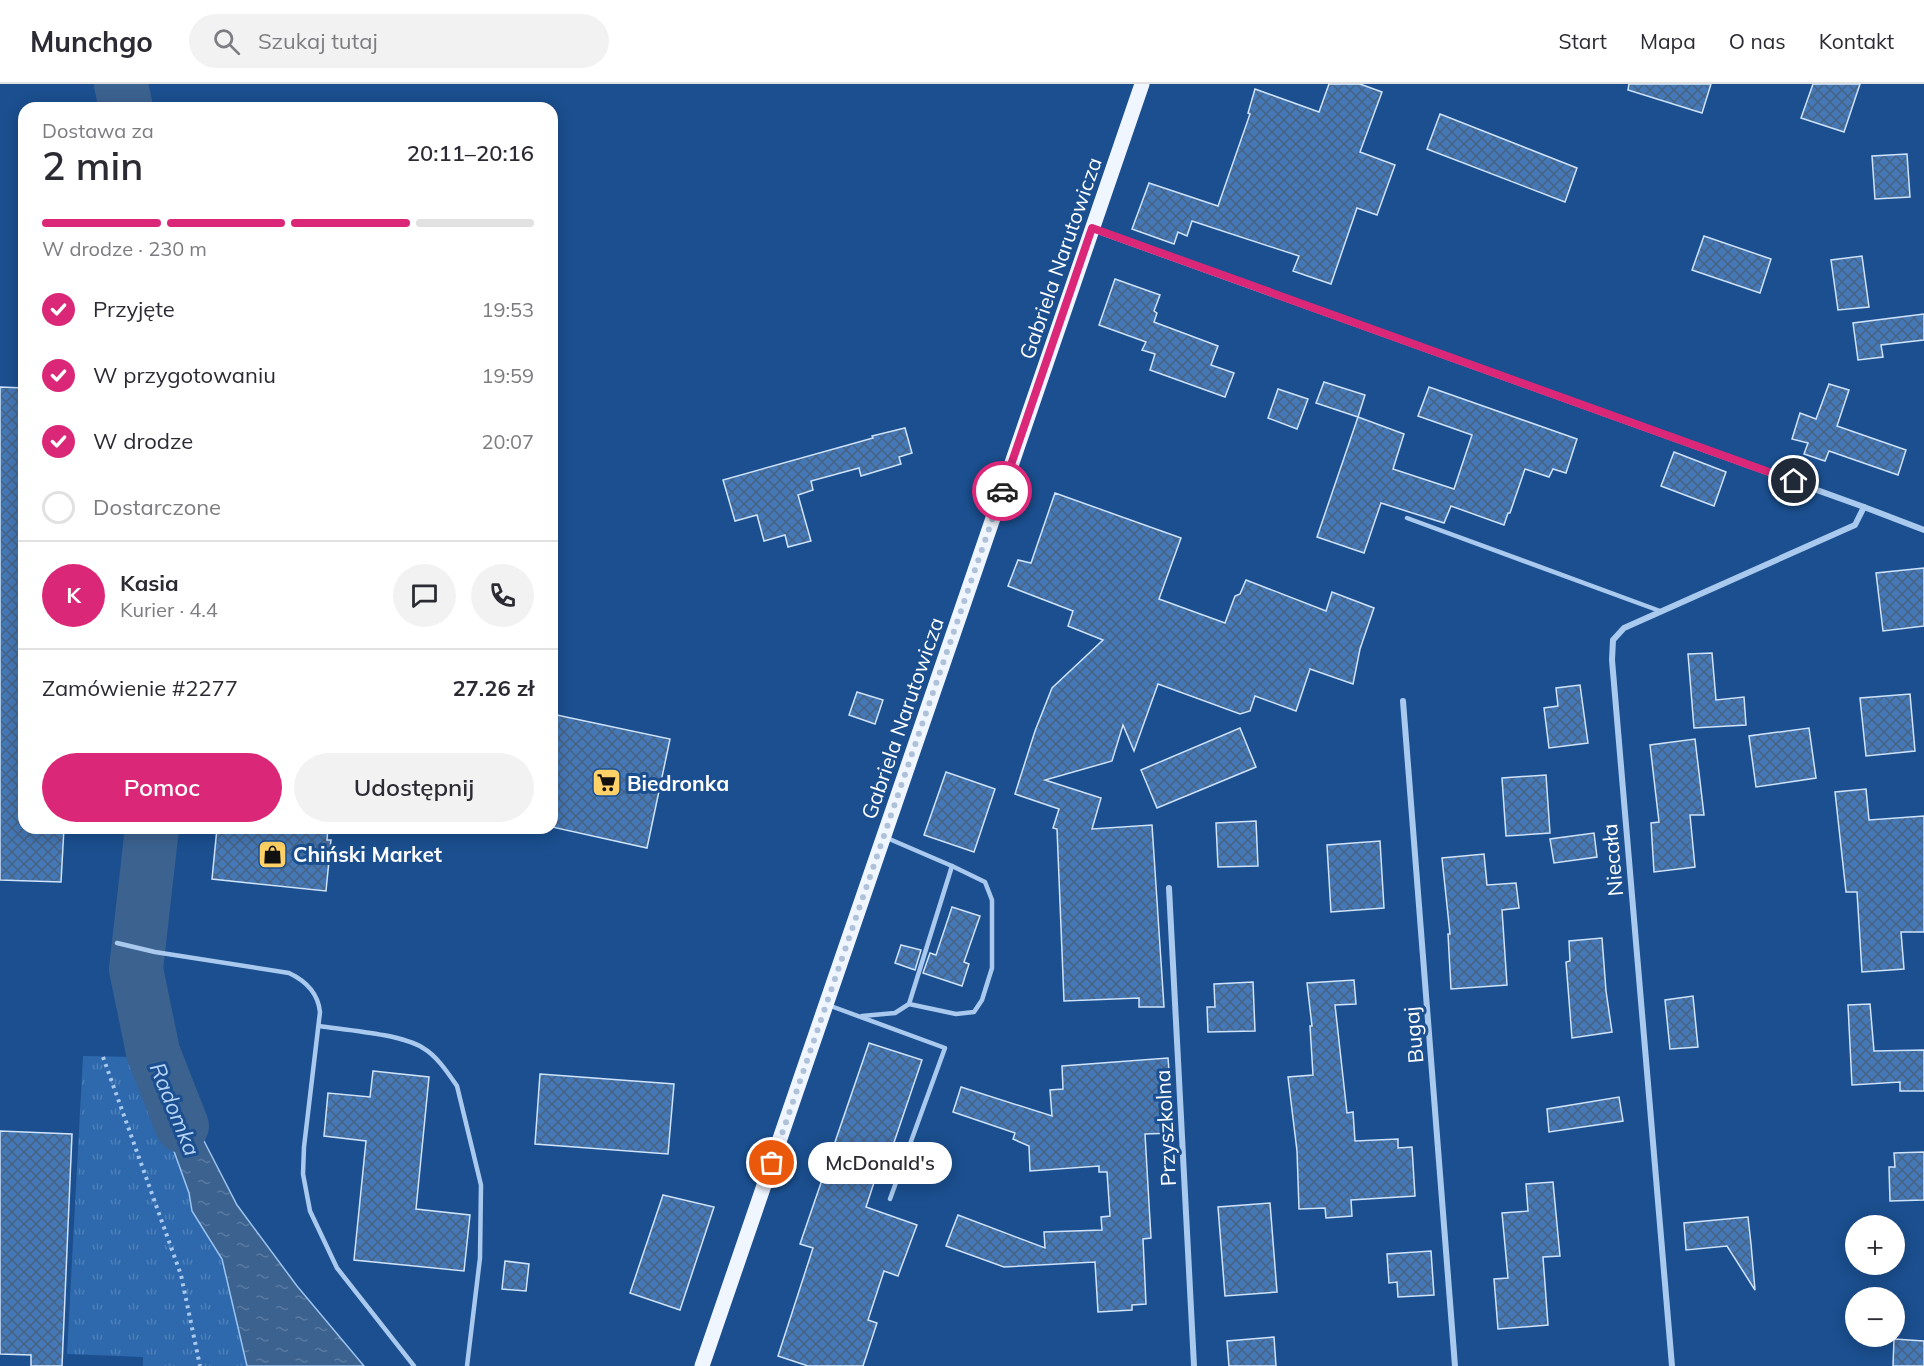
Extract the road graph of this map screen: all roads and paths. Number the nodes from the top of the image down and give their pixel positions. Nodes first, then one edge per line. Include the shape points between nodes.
1 (1142, 84) edge
2 (1092, 228) junction
3 (1864, 507) junction
4 (1407, 518) dead end
5 (1924, 530) edge
6 (1660, 611) junction
7 (1403, 701) dead end
8 (884, 837) junction
9 (952, 866) junction
10 (1168, 888) dead end
11 (117, 943) dead end
12 (826, 1005) junction
13 (909, 1005) junction
14 (859, 1016) junction
15 (319, 1026) junction
16 (103, 1057) dead end
17 (890, 1199) dead end
18 (200, 1366) edge
19 (414, 1366) edge
20 (467, 1366) edge
21 (702, 1366) edge
22 (1194, 1366) edge
23 (1455, 1366) edge
24 (1672, 1366) edge

1 - 2 main road, Gabriela Narutowicza
2 - 3 street
2 - 8 main road, Gabriela Narutowicza
3 - 5 street
3 - 6 street, Niecała via 1855,525
4 - 6 lane
6 - 24 street, Niecała via 1624,628 1613,640 1612,660
7 - 23 street, Bugaj
8 - 9 lane
8 - 12 main road, Gabriela Narutowicza
9 - 13 lane
9 - 13 lane via 985,882 992,900 992,968 974,1012 956,1014
10 - 22 street, Przyszkolna
11 - 15 lane via 289,973 312,989 321,1012
12 - 14 lane
12 - 21 main road, Gabriela Narutowicza
13 - 14 lane via 895,1013
14 - 17 lane via 945,1048
15 - 19 lane via 303,1165 310,1211 337,1268
15 - 20 lane via 404,1040 424,1048 457,1086 481,1185 480,1258
16 - 18 path via 181,1275

